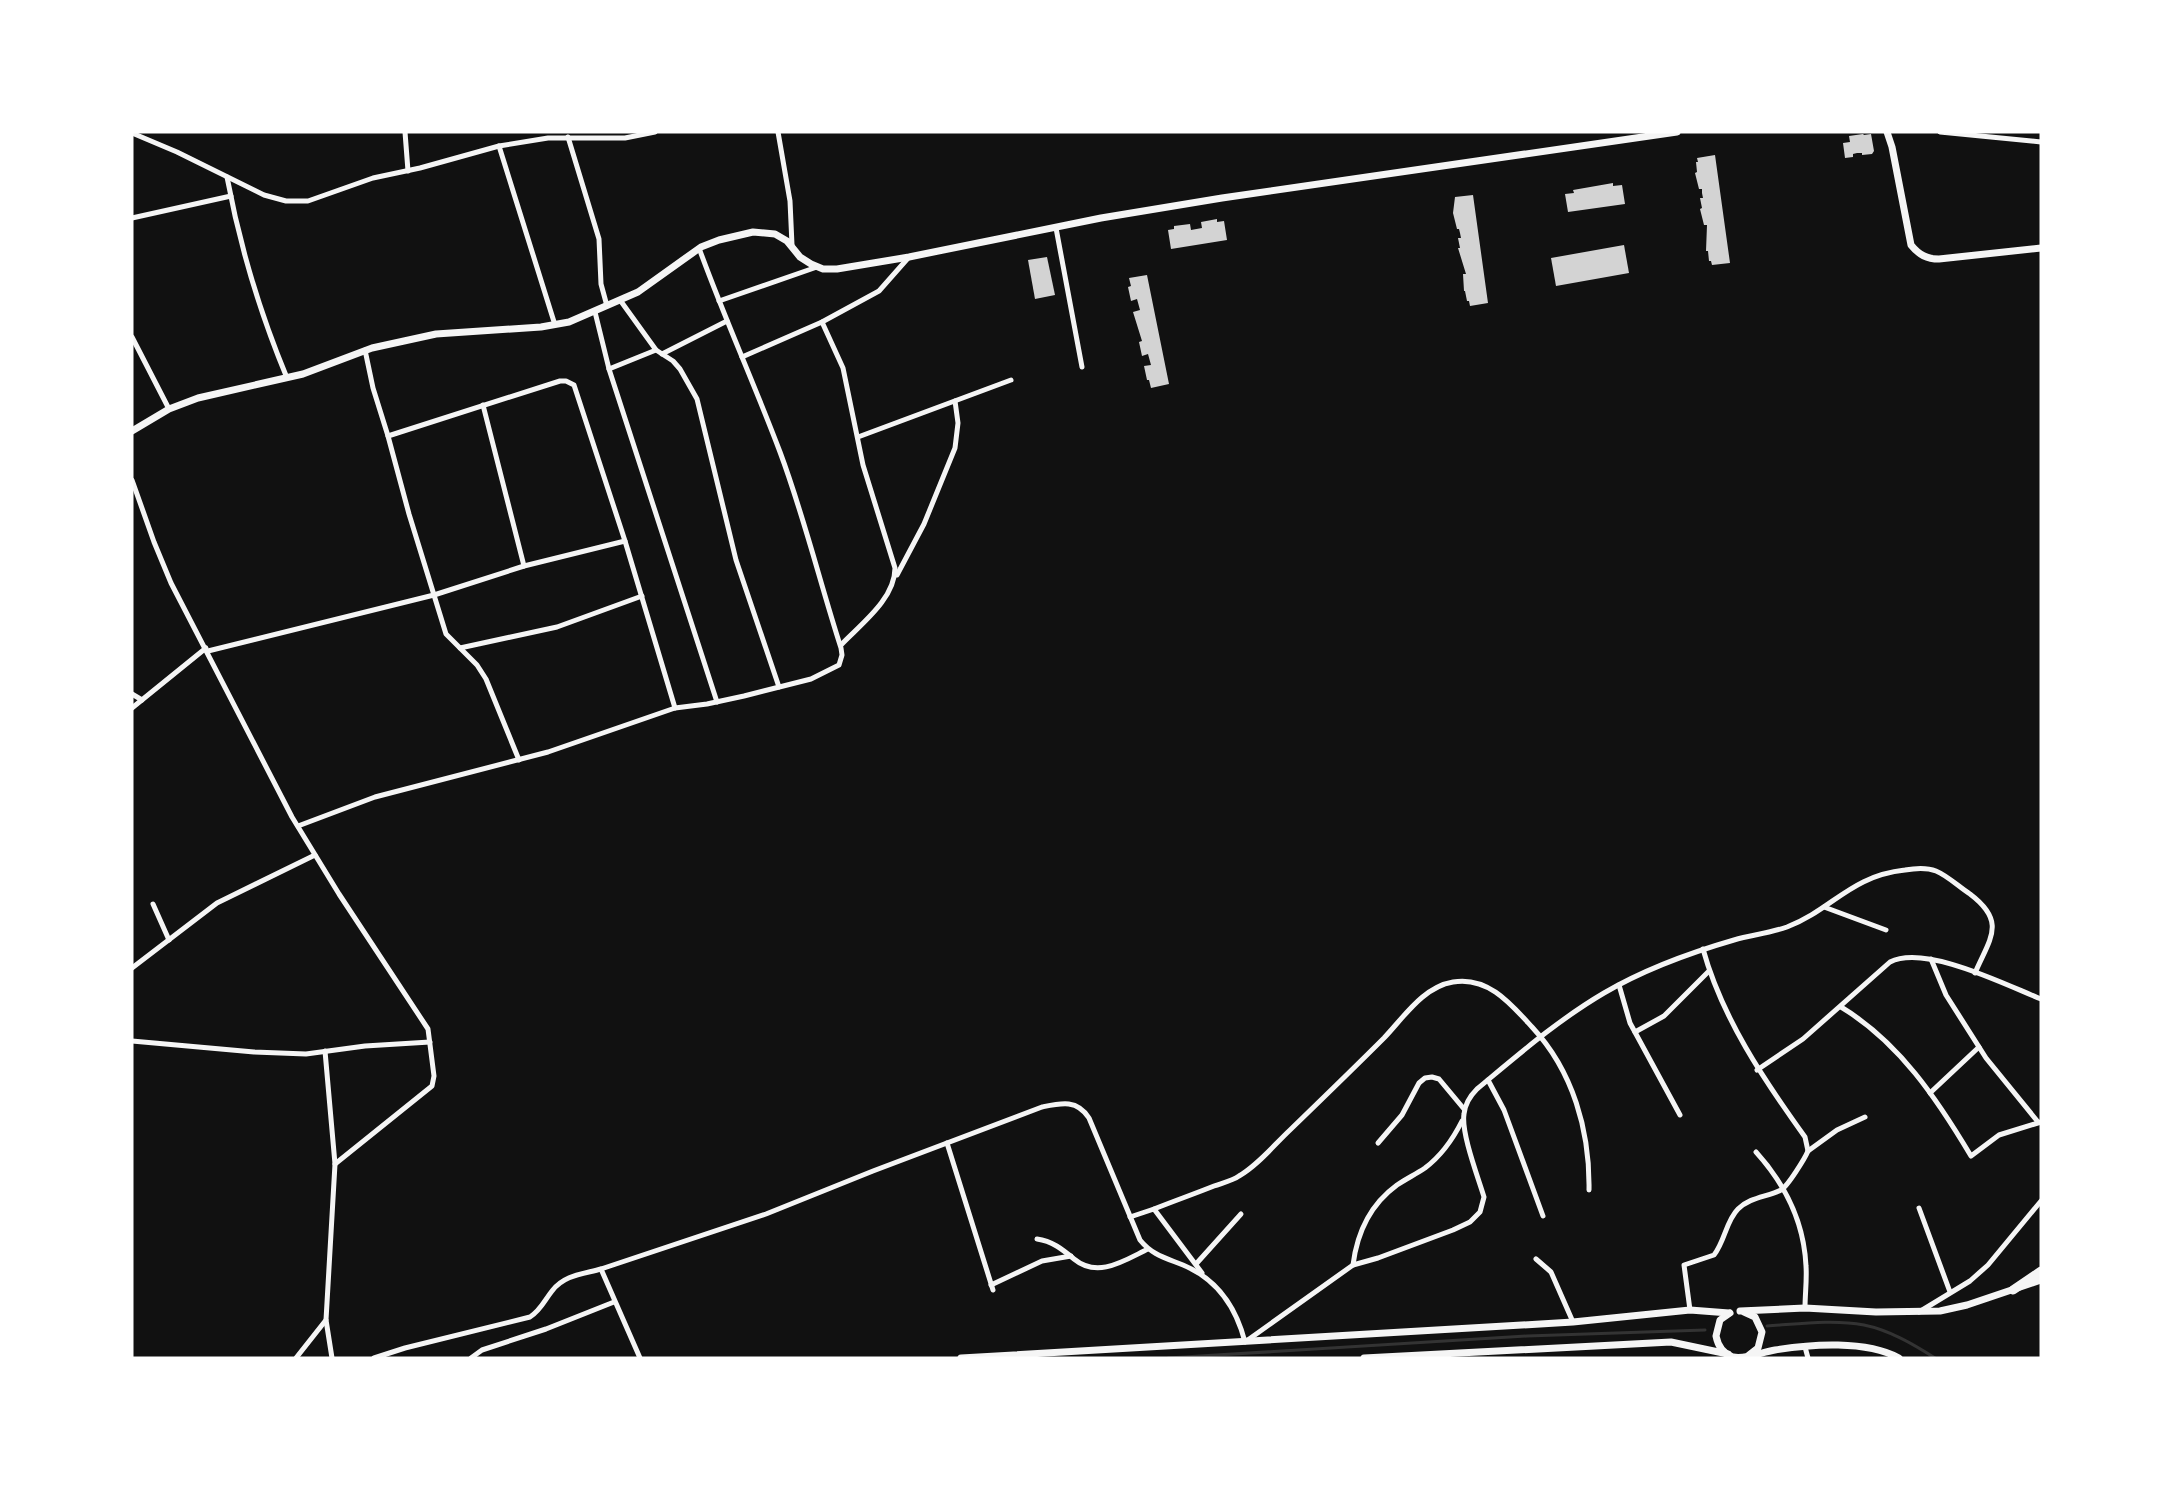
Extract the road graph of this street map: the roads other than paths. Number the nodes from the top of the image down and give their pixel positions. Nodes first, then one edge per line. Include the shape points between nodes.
1 (405, 132) edge
2 (656, 132) edge
3 (778, 132) edge
4 (1677, 132) edge
5 (1887, 132) edge
6 (1940, 132) edge
7 (132, 133) edge
8 (568, 137) junction
9 (2041, 142) edge
10 (499, 146) junction
11 (408, 171) junction
12 (227, 177) junction
13 (231, 196) junction
14 (132, 218) edge
15 (1056, 228) junction
16 (792, 245) junction
17 (2040, 246) edge
18 (699, 248) junction
19 (909, 257) junction
20 (817, 267) junction
21 (620, 300) junction
22 (719, 301) junction
23 (607, 306) junction
24 (595, 312) junction
25 (727, 321) junction
26 (822, 322) junction
27 (555, 325) junction
28 (132, 337) edge
29 (365, 351) junction
30 (659, 352) junction
31 (742, 357) junction
32 (1082, 367) dead end
33 (609, 369) junction
34 (287, 378) junction
35 (1011, 380) dead end
36 (955, 401) junction
37 (483, 405) junction
38 (169, 409) junction
39 (132, 431) edge
40 (388, 436) junction
41 (858, 437) junction
42 (132, 480) edge
43 (625, 541) junction
44 (524, 566) junction
45 (894, 579) junction
46 (434, 595) junction
47 (642, 596) junction
48 (841, 645) junction
49 (460, 648) junction
50 (207, 649) junction
51 (779, 687) junction
52 (132, 694) edge
53 (142, 700) junction
54 (717, 702) junction
55 (132, 708) edge
56 (675, 708) junction
57 (519, 760) junction
58 (298, 826) junction
59 (315, 855) junction
60 (153, 904) dead end
61 (1824, 907) junction
62 (1886, 930) dead end
63 (169, 940) junction
64 (1703, 949) junction
65 (1931, 959) junction
66 (132, 968) edge
67 (1709, 971) junction
68 (1975, 973) junction
69 (1619, 985) junction
70 (2041, 999) edge
71 (1841, 1007) junction
72 (1635, 1032) junction
73 (1541, 1037) junction
74 (132, 1041) edge
75 (430, 1042) junction
76 (1979, 1047) junction
77 (325, 1052) junction
78 (1757, 1070) junction
79 (1488, 1080) junction
80 (1930, 1093) junction
81 (1464, 1109) junction
82 (1680, 1115) dead end
83 (1865, 1117) dead end
84 (1463, 1119) junction
85 (2040, 1122) edge
86 (947, 1143) junction
87 (1378, 1143) dead end
88 (1808, 1151) junction
89 (1756, 1152) dead end
90 (335, 1164) junction
91 (1783, 1189) junction
92 (1589, 1190) dead end
93 (2041, 1201) edge
94 (1919, 1208) dead end
95 (1154, 1209) junction
96 (1241, 1214) dead end
97 (1543, 1216) dead end
98 (1130, 1217) junction
99 (1037, 1239) dead end
100 (1148, 1249) junction
101 (1071, 1256) junction
102 (1536, 1259) dead end
103 (1196, 1264) junction
104 (1353, 1265) junction
105 (601, 1269) junction
106 (2041, 1271) edge
107 (1205, 1277) junction
108 (2041, 1280) edge
109 (2013, 1290) junction
110 (1950, 1292) junction
111 (614, 1302) junction
112 (1805, 1308) junction
113 (1690, 1310) junction
114 (1740, 1311) junction
115 (1919, 1312) junction
116 (1729, 1313) junction
117 (326, 1320) junction
118 (1573, 1322) junction
119 (1245, 1342) junction
120 (1717, 1342) junction
121 (1805, 1347) junction
122 (1728, 1354) junction
123 (1718, 1355) edge
124 (1748, 1356) edge
125 (296, 1358) edge
126 (332, 1358) edge
127 (374, 1358) edge
128 (471, 1358) edge
129 (640, 1358) edge
130 (961, 1358) edge
131 (1364, 1358) edge
132 (1809, 1358) edge
133 (1899, 1358) edge

1 - 11 street
2 - 8 street via 625,138
3 - 16 street via 790,201
4 - 15 street via 1222,198
5 - 17 street via 1911,245 1917,252 1939,259
6 - 9 street
7 - 12 street
8 - 10 street
8 - 23 street via 599,239 601,284
10 - 11 street
10 - 27 street
11 - 12 street via 373,178 309,201 272,198
12 - 13 street
13 - 14 street
13 - 34 street via 256,297
15 - 19 street
15 - 32 street
16 - 18 street via 775,234 760,231
16 - 20 street via 800,257
18 - 21 street via 639,292
18 - 22 street
19 - 20 street via 837,270
19 - 26 street via 879,291
20 - 22 street
21 - 23 street
21 - 30 street
22 - 25 street
23 - 24 street
24 - 27 street
24 - 33 street
25 - 30 street
25 - 31 street
26 - 31 street
26 - 41 street via 843,368
27 - 29 street via 436,334
28 - 38 street
29 - 34 street
29 - 40 street
30 - 33 street
30 - 51 street via 680,369 697,399 736,560
31 - 48 street via 780,452
33 - 54 street
34 - 38 street via 210,394
35 - 36 street
36 - 41 street
36 - 45 street via 958,423 954,448 919,534
37 - 40 street
37 - 43 street via 560,381 574,385
37 - 44 street
38 - 39 street
40 - 46 street
41 - 45 street via 895,561
42 - 50 street via 162,563
43 - 44 street
43 - 47 street
44 - 46 street
45 - 48 street via 879,605
46 - 49 street via 446,634
46 - 50 street
47 - 49 street via 557,627
47 - 56 street
48 - 51 street via 842,658 836,667 811,679
49 - 57 street via 486,679
50 - 53 street
50 - 58 street
51 - 54 street
52 - 53 street
53 - 55 street
54 - 56 street
56 - 57 street
57 - 58 street via 375,797
58 - 59 street
59 - 63 street via 217,903
59 - 75 street via 428,1029
60 - 63 street
61 - 62 street
61 - 64 street via 1785,928
61 - 68 street via 1853,886 1880,874 1920,868 1939,873 1981,903 1992,919 1993,930
63 - 66 street
64 - 67 street
64 - 69 street
65 - 68 street
65 - 71 street via 1911,957 1890,962
65 - 76 street via 1946,995
67 - 72 street via 1664,1016
67 - 78 street
68 - 70 street
69 - 72 street
69 - 73 street via 1585,1004
71 - 78 street
71 - 80 street via 1893,1047
72 - 82 street
73 - 79 street
73 - 92 street via 1566,1077 1578,1107 1588,1156
73 - 95 street via 1504,998 1484,985 1462,981 1438,986 1239,1177
74 - 77 street via 254,1052
75 - 77 street
75 - 90 street via 432,1086
76 - 80 street
76 - 85 street
77 - 90 street
78 - 88 street via 1805,1137
79 - 81 street via 1472,1094
79 - 97 street via 1504,1110
80 - 85 street via 1971,1156 2000,1135
81 - 84 street
81 - 87 street via 1439,1079 1425,1078 1402,1115
83 - 88 street via 1837,1130
84 - 104 street via 1436,1158 1396,1186 1374,1209 1358,1240
84 - 104 street via 1484,1197 1477,1216 1453,1230
86 - 98 street via 1042,1107 1074,1104 1089,1118
86 - 101 street via 992,1287 1042,1261
86 - 105 street via 766,1214
88 - 91 street
89 - 91 street
90 - 117 street
91 - 112 street via 1804,1248
91 - 113 street via 1743,1205 1731,1219 1714,1255 1684,1266
93 - 110 street via 1988,1265
94 - 110 street
95 - 98 street
95 - 103 street
96 - 103 street
98 - 100 street
99 - 101 street via 1054,1244
100 - 101 street via 1105,1268 1087,1266
100 - 107 street
102 - 118 street via 1551,1272
103 - 107 street
104 - 119 street
105 - 111 street
105 - 127 street via 567,1278 530,1317
106 - 109 main road
107 - 119 street via 1232,1308
108 - 109 street
109 - 115 street via 1967,1305
110 - 115 street
111 - 128 street via 482,1350
111 - 129 street
112 - 114 street
112 - 115 street
113 - 116 street
113 - 118 street
114 - 116 street
114 - 124 street via 1755,1317 1762,1332 1760,1343
116 - 120 street via 1718,1325
117 - 125 street
117 - 126 street
118 - 119 street
119 - 130 street
120 - 122 street
120 - 123 street
121 - 124 street
121 - 132 street
121 - 133 street via 1864,1348
122 - 123 street
122 - 124 street
123 - 131 street via 1671,1342

